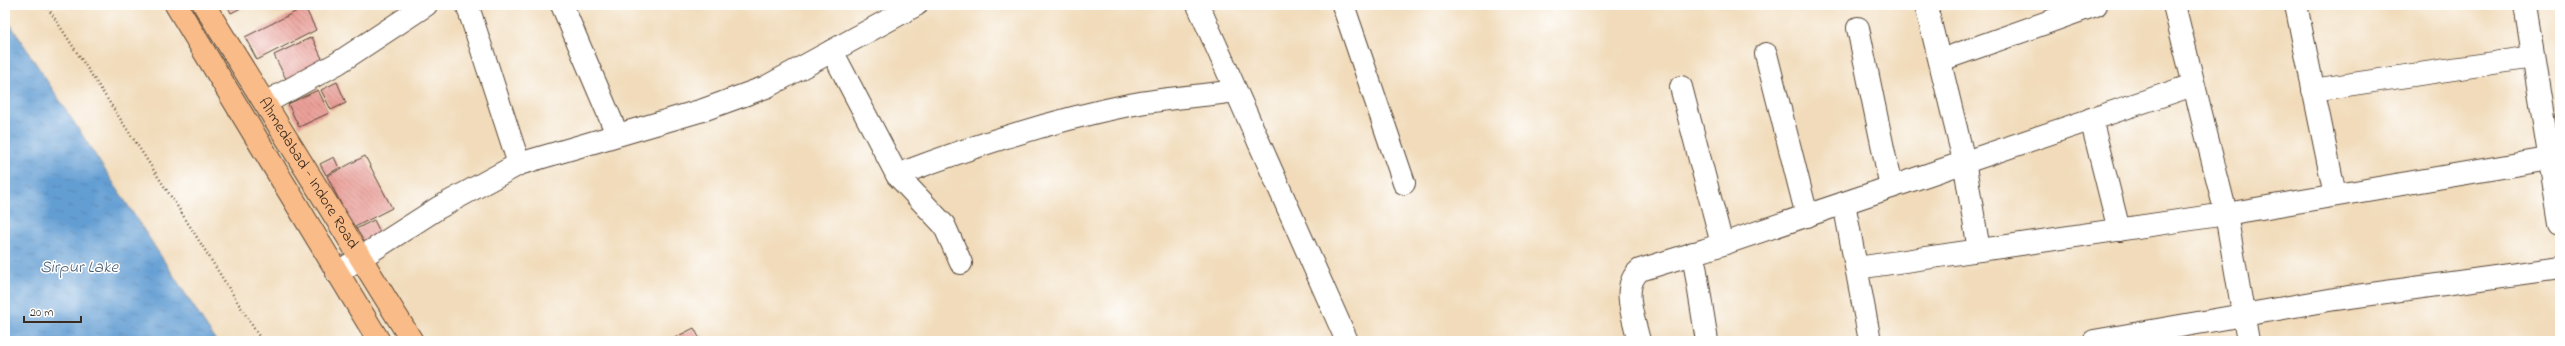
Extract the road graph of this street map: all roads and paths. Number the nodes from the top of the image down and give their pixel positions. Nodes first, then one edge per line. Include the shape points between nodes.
1 (46, 5) edge
2 (176, 5) edge
3 (204, 5) edge
4 (426, 5) edge
5 (562, 5) edge
6 (1198, 5) edge
7 (1343, 5) edge
8 (1926, 5) edge
9 (2096, 5) edge
10 (2174, 5) edge
11 (2296, 5) edge
12 (2525, 5) edge
13 (468, 7) dead end
14 (909, 7) edge
15 (1858, 28) dead end
16 (832, 51) junction
17 (1766, 54) dead end
18 (2533, 57) junction
19 (1941, 60) junction
20 (2193, 85) junction
21 (1681, 87) dead end
22 (2314, 90) junction
23 (1235, 91) junction
24 (265, 103) junction
25 (2091, 119) junction
26 (617, 134) junction
27 (2555, 157) edge
28 (1964, 161) junction
29 (519, 164) junction
30 (897, 175) junction
31 (1404, 183) dead end
32 (1891, 187) junction
33 (2335, 195) junction
34 (1844, 203) junction
35 (2226, 214) junction
36 (1807, 216) junction
37 (2560, 223) edge
38 (2119, 230) junction
39 (1722, 244) junction
40 (1979, 250) junction
41 (1693, 254) junction
42 (361, 257) junction
43 (961, 263) dead end
44 (1857, 268) junction
45 (2560, 268) edge
46 (337, 273) junction
47 (2244, 314) junction
48 (262, 341) edge
49 (378, 341) edge
50 (412, 341) edge
51 (1347, 341) edge
52 (1638, 341) edge
53 (1707, 341) edge
54 (1870, 341) edge
55 (2094, 341) edge
56 (2248, 341) edge

1 - 48 path
2 - 46 highway, Ahmedabad - Indore Road
3 - 24 highway, Ahmedabad - Indore Road
4 - 24 street via 338,62
5 - 26 street
6 - 23 street
7 - 31 street
8 - 19 street
9 - 19 street
10 - 20 street
11 - 22 street
12 - 18 street
13 - 29 street
14 - 16 street
15 - 32 street
16 - 26 street via 766,87 702,110
16 - 30 street
17 - 36 street
18 - 22 street
18 - 27 street
19 - 28 street
20 - 25 street
20 - 35 street
21 - 39 street
22 - 33 street
23 - 30 street via 1130,105 1043,125 972,146
23 - 51 street
24 - 42 highway, Ahmedabad - Indore Road
25 - 28 street
25 - 38 street
26 - 29 street
27 - 33 street
27 - 37 street
28 - 32 street
28 - 40 street
29 - 42 street via 438,208
30 - 43 street via 944,225
32 - 34 street
33 - 35 street
34 - 36 street
34 - 44 street
35 - 38 street
35 - 47 street
36 - 39 street
38 - 40 street
39 - 41 street
40 - 44 street
41 - 52 street via 1640,270 1633,275 1630,300
41 - 53 street
42 - 46 street
42 - 50 highway, Ahmedabad - Indore Road
44 - 54 street
45 - 47 street
46 - 49 highway, Ahmedabad - Indore Road
47 - 55 street
47 - 56 street

